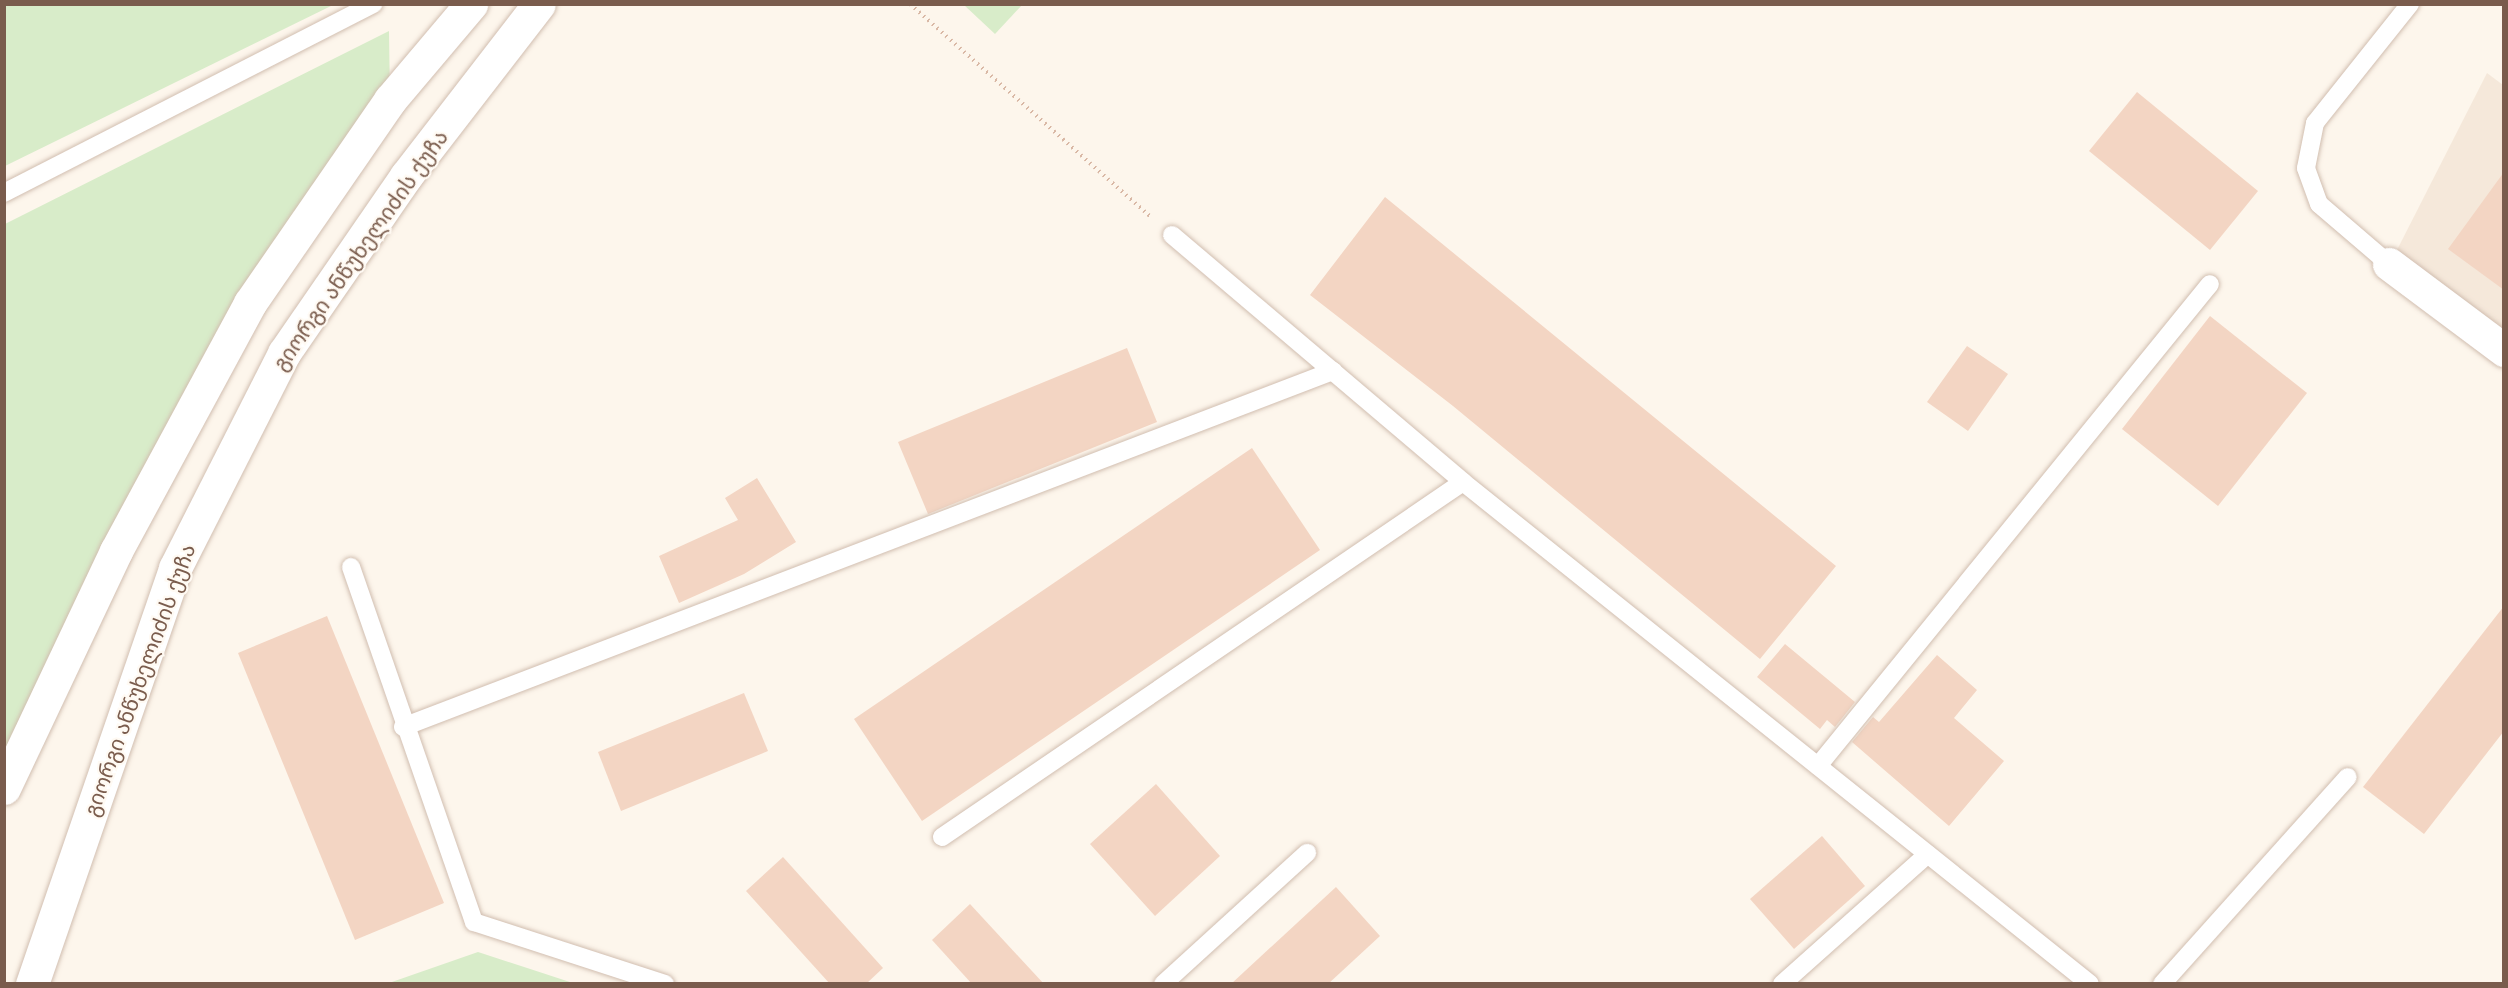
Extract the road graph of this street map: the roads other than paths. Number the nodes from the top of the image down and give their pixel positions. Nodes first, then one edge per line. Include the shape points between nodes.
1 (374, 4) edge
2 (471, 4) edge
3 (539, 4) edge
4 (2410, 4) edge
5 (4, 193) edge
6 (1172, 235) road end
7 (2389, 264) joint
8 (2210, 284) dead end
9 (2504, 350) edge
10 (1332, 371) junction
11 (1463, 482) junction
12 (351, 567) dead end
13 (403, 728) junction
14 (1818, 766) junction
15 (2348, 777) dead end
16 (4, 788) edge
17 (942, 837) dead end
18 (1307, 853) dead end
19 (1928, 854) junction
20 (32, 984) edge
21 (665, 984) edge
22 (1163, 984) edge
23 (1782, 984) edge
24 (2090, 984) edge
25 (2162, 984) edge

1 - 5 lane
2 - 16 main road via 390,100 250,303 116,551
3 - 20 main road, გიორგი ანწუხელიძის ქუჩა via 406,176 284,352 175,568
4 - 7 lane via 2315,123 2306,168 2319,204
6 - 10 lane
7 - 9 main road
8 - 14 lane
10 - 11 lane
10 - 13 lane
11 - 14 lane
11 - 17 lane
12 - 13 lane
13 - 21 lane via 474,922
14 - 19 lane
15 - 25 lane
18 - 22 lane
19 - 23 lane
19 - 24 lane

